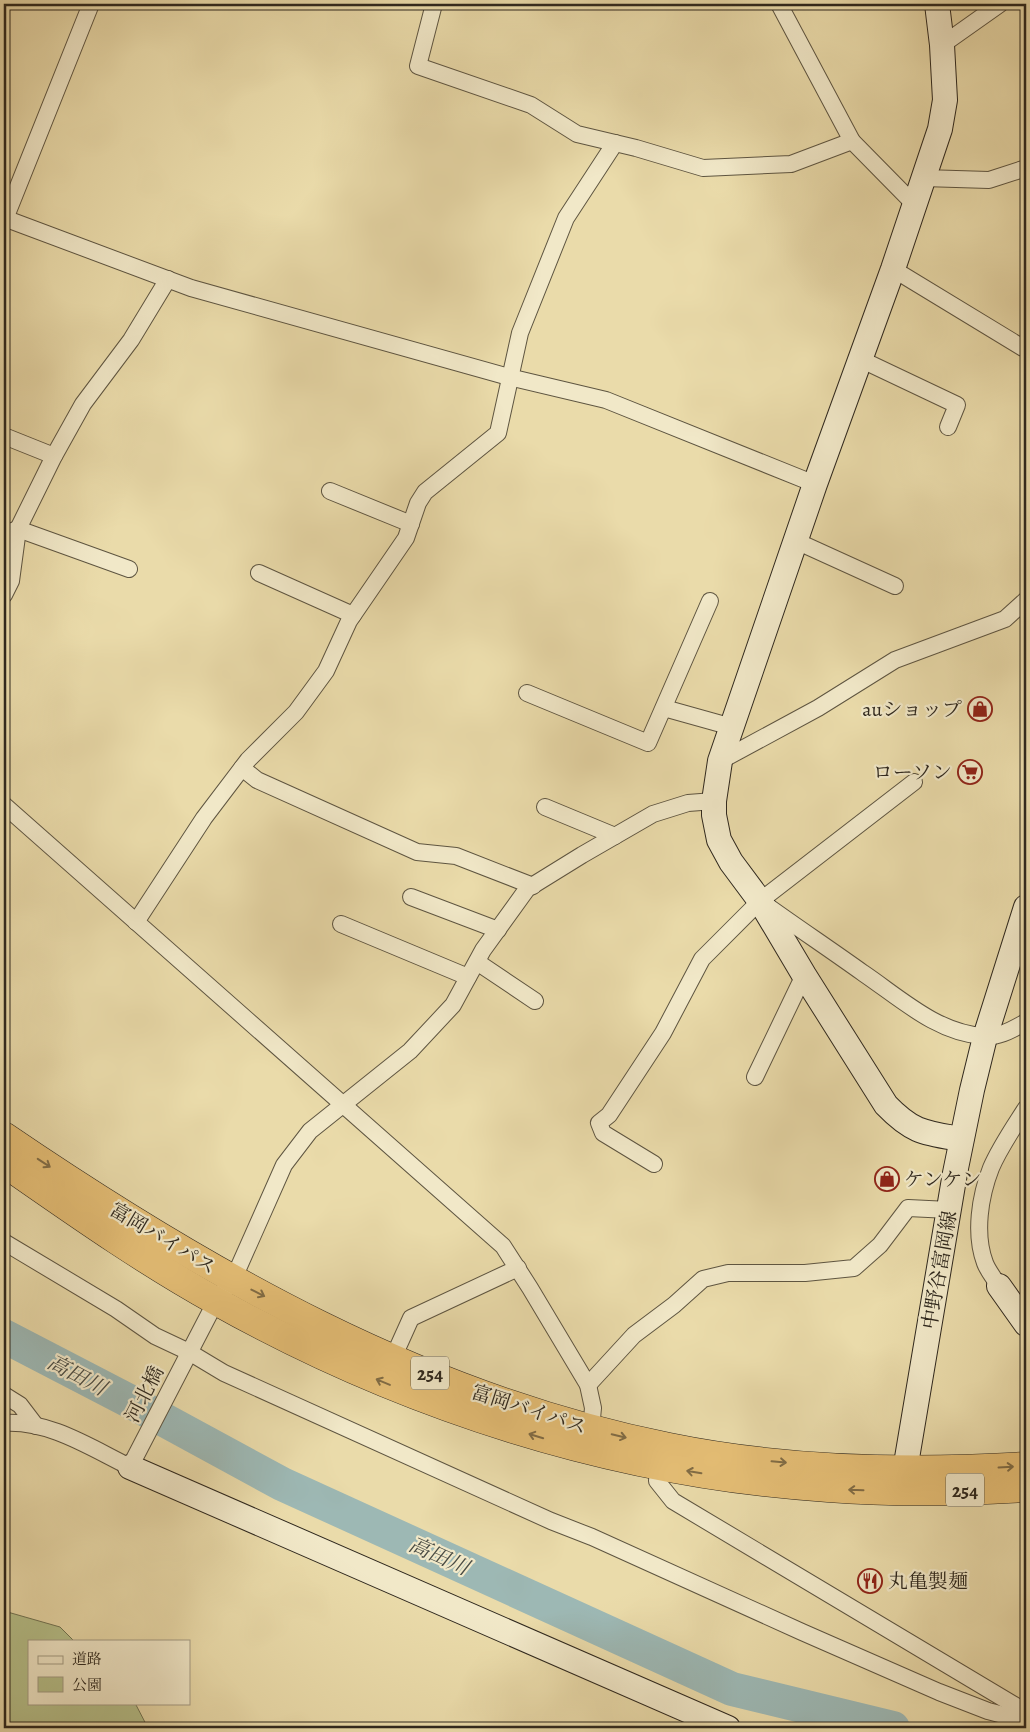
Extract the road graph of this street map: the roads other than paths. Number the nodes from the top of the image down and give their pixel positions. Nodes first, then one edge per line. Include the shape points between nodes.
1 (91, 4) edge
2 (434, 4) edge
3 (779, 4) edge
4 (937, 4) edge
5 (1000, 4) edge
6 (942, 45) junction
7 (852, 141) junction
8 (615, 143) junction
9 (1026, 168) edge
10 (923, 178) junction
11 (914, 204) junction
12 (5, 219) edge
13 (893, 269) junction
14 (168, 279) junction
15 (1026, 348) edge
16 (860, 360) junction
17 (510, 377) junction
18 (948, 427) dead end
19 (4, 436) edge
20 (54, 456) junction
21 (815, 484) junction
22 (330, 491) dead end
23 (4, 521) edge
24 (411, 524) junction
25 (11, 532) edge
26 (796, 541) junction
27 (128, 569) dead end
28 (259, 573) dead end
29 (895, 586) dead end
30 (4, 595) edge
31 (1026, 600) edge
32 (710, 601) dead end
33 (354, 615) junction
34 (527, 693) dead end
35 (664, 708) junction
36 (732, 727) junction
37 (720, 761) junction
38 (242, 768) junction
39 (914, 782) dead end
40 (714, 801) junction
41 (4, 805) edge
42 (545, 807) dead end
43 (615, 836) junction
44 (533, 886) junction
45 (410, 897) dead end
46 (760, 901) junction
47 (1026, 907) edge
48 (136, 922) junction
49 (341, 924) dead end
50 (498, 930) junction
51 (477, 962) junction
52 (804, 976) junction
53 (468, 977) junction
54 (535, 1001) dead end
55 (1026, 1022) edge
56 (985, 1036) junction
57 (755, 1077) dead end
58 (343, 1104) junction
59 (1026, 1108) edge
60 (4, 1136) edge
61 (962, 1139) junction
62 (4, 1163) edge
63 (654, 1164) dead end
64 (949, 1210) junction
65 (4, 1242) edge
66 (518, 1268) junction
67 (233, 1280) junction
68 (999, 1286) joint
69 (216, 1301) junction
70 (1026, 1324) edge
71 (189, 1352) junction
72 (393, 1358) junction
73 (588, 1385) junction
74 (4, 1395) edge
75 (4, 1423) edge
76 (36, 1426) junction
77 (591, 1430) junction
78 (133, 1462) junction
79 (658, 1466) junction
80 (1026, 1466) edge
81 (905, 1481) junction
82 (1026, 1488) edge
83 (1026, 1712) edge
84 (1026, 1721) edge
85 (728, 1728) edge

1 - 12 street
2 - 8 street via 418,66 531,105 577,134
3 - 7 street
4 - 6 street
5 - 6 street
6 - 10 street via 945,100 940,129
7 - 8 street via 791,164 702,168
7 - 11 street
8 - 17 street via 566,218 520,333
9 - 10 street via 989,180
10 - 11 street
11 - 13 street
12 - 14 street
13 - 15 street
13 - 16 street
14 - 17 street
14 - 20 street via 131,340 83,404
16 - 18 street via 957,405
16 - 21 street
17 - 21 street via 606,400
17 - 24 street via 498,433 424,492
19 - 20 street
20 - 25 street
21 - 26 street
22 - 24 street
23 - 25 street
24 - 33 street via 406,538
25 - 27 street
25 - 30 street via 11,581
26 - 29 street
26 - 36 street
28 - 33 street
31 - 37 street via 1005,619 895,660 818,708
32 - 35 street
33 - 38 street via 326,671 296,712
34 - 35 street via 648,742
35 - 36 street
36 - 37 street
37 - 40 street
38 - 44 street via 257,780 417,852 456,856
38 - 48 street via 204,818
39 - 46 street
40 - 43 street, 河北橋 via 688,803 653,814
40 - 46 street via 719,840
41 - 48 street
42 - 43 street
43 - 44 street, 河北橋
44 - 50 street, 河北橋 via 527,889
45 - 50 street
46 - 52 street
46 - 56 street via 937,1022 952,1030
46 - 63 street via 702,959 663,1033 609,1116 599,1123 603,1133
47 - 56 street, 中野谷富岡線
48 - 58 street
49 - 53 street
50 - 51 street, 河北橋
51 - 53 street, 河北橋
51 - 54 street
52 - 57 street
52 - 61 street via 886,1105 897,1117 923,1132
53 - 58 street, 河北橋 via 453,1005 410,1051
55 - 56 street via 1011,1030
56 - 61 street, 中野谷富岡線
58 - 66 street via 503,1246
58 - 67 street, 河北橋 via 310,1132 284,1165
59 - 68 street via 992,1167 981,1210 979,1229 985,1264
60 -> 67 highway, 富岡バイパス / 254 via 134,1221
61 - 64 street, 中野谷富岡線
62 - 69 highway, 富岡バイパス / 254 via 120,1243
64 - 73 street via 908,1208 880,1245 854,1268 805,1273 728,1273 703,1279 634,1335
64 - 81 street, 中野谷富岡線
65 - 71 street via 155,1336
66 - 72 street via 411,1318
66 - 73 street
67 - 69 street, 河北橋
67 -> 72 highway, 富岡バイパス / 254
68 - 70 street
69 - 71 street, 河北橋
79 -> 69 highway, 富岡バイパス / 254 via 538,1437 444,1406 349,1368
71 - 78 street, 河北橋
71 - 84 street via 224,1373 802,1632 988,1712
72 - 77 highway, 富岡バイパス / 254 via 499,1401
73 - 77 street via 593,1408
74 - 76 street via 20,1404
75 - 76 street
76 - 78 street
77 -> 81 highway, 富岡バイパス / 254 via 670,1448 749,1460 828,1466
78 - 85 street
81 -> 79 highway, 富岡バイパス / 254 via 818,1488
79 - 83 street via 657,1481 673,1501
81 -> 80 highway, 富岡バイパス / 254
81 - 82 highway, 富岡バイパス / 254

